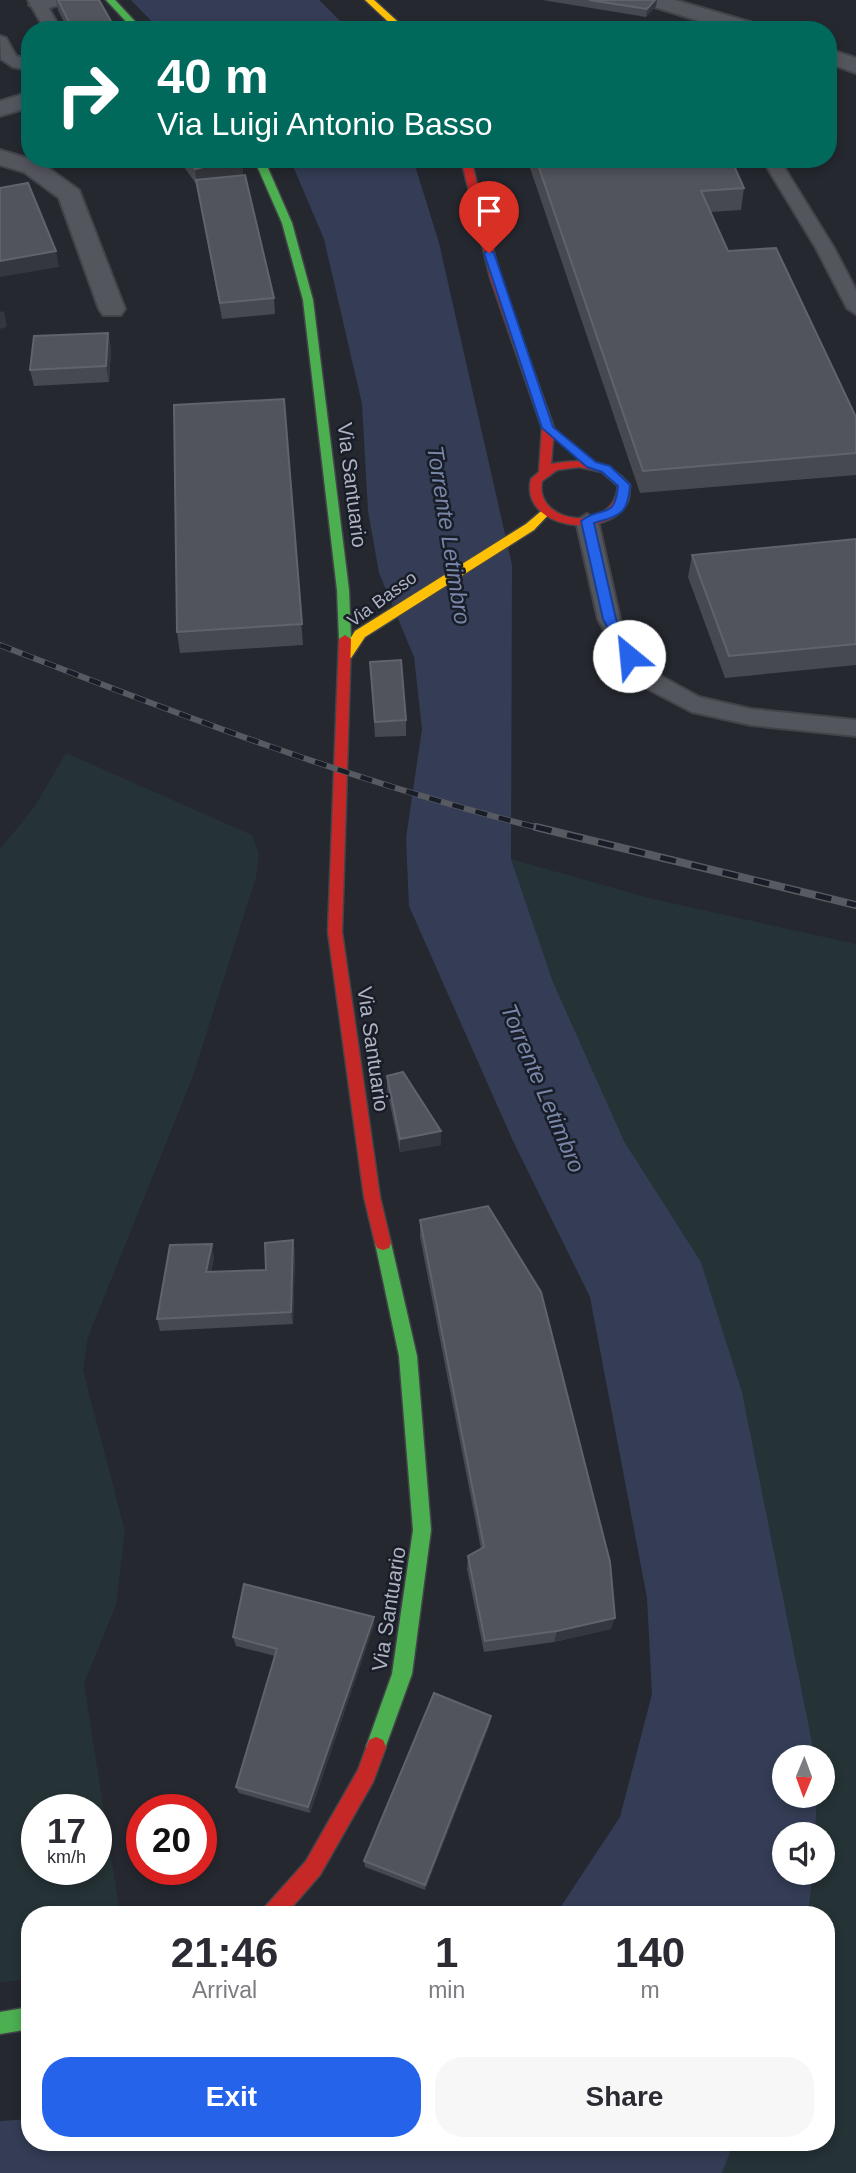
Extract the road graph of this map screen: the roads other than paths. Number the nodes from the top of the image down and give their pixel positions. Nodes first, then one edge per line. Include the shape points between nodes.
1 (110, 0) edge
2 (369, 0) edge
3 (652, 0) edge
4 (43, 2) edge
5 (50, 21) edge
6 (130, 21) edge
7 (392, 21) edge
8 (722, 21) edge
9 (0, 41) edge
10 (837, 59) edge
11 (21, 63) edge
12 (856, 66) edge
13 (21, 102) edge
14 (0, 109) edge
15 (0, 157) edge
16 (21, 164) edge
17 (33, 168) edge
18 (263, 168) edge
19 (468, 168) edge
20 (776, 168) edge
21 (856, 308) edge
22 (111, 309) dead end
23 (548, 428) junction
24 (592, 465) junction
25 (545, 472) junction
26 (545, 511) junction
27 (587, 521) junction
28 (346, 655) junction
29 (856, 728) edge
30 (279, 1906) edge
31 (21, 2020) edge
32 (0, 2023) edge

1 - 6 main road
2 - 7 main road
3 - 8 street
4 - 5 lane
9 - 11 lane via 3,52
10 - 12 street
13 - 14 street
15 - 16 street
17 - 22 street via 70,195
18 - 28 main road, Via Santuario via 287,222 308,300 343,590
19 - 23 main road via 495,277
20 - 21 lane
23 - 24 main road
23 - 25 main road
24 - 25 main road via 566,464
24 - 27 main road via 617,476 626,495 615,512
25 - 26 main road via 537,479 534,495
26 - 27 main road
26 - 28 main road, Via Basso via 517,534 360,634
27 - 29 lane via 609,619 639,674 692,704 751,717
28 - 30 main road, Via Santuario via 335,932 372,1197 408,1356 422,1530 402,1674 366,1775 313,1868
31 - 32 main road

